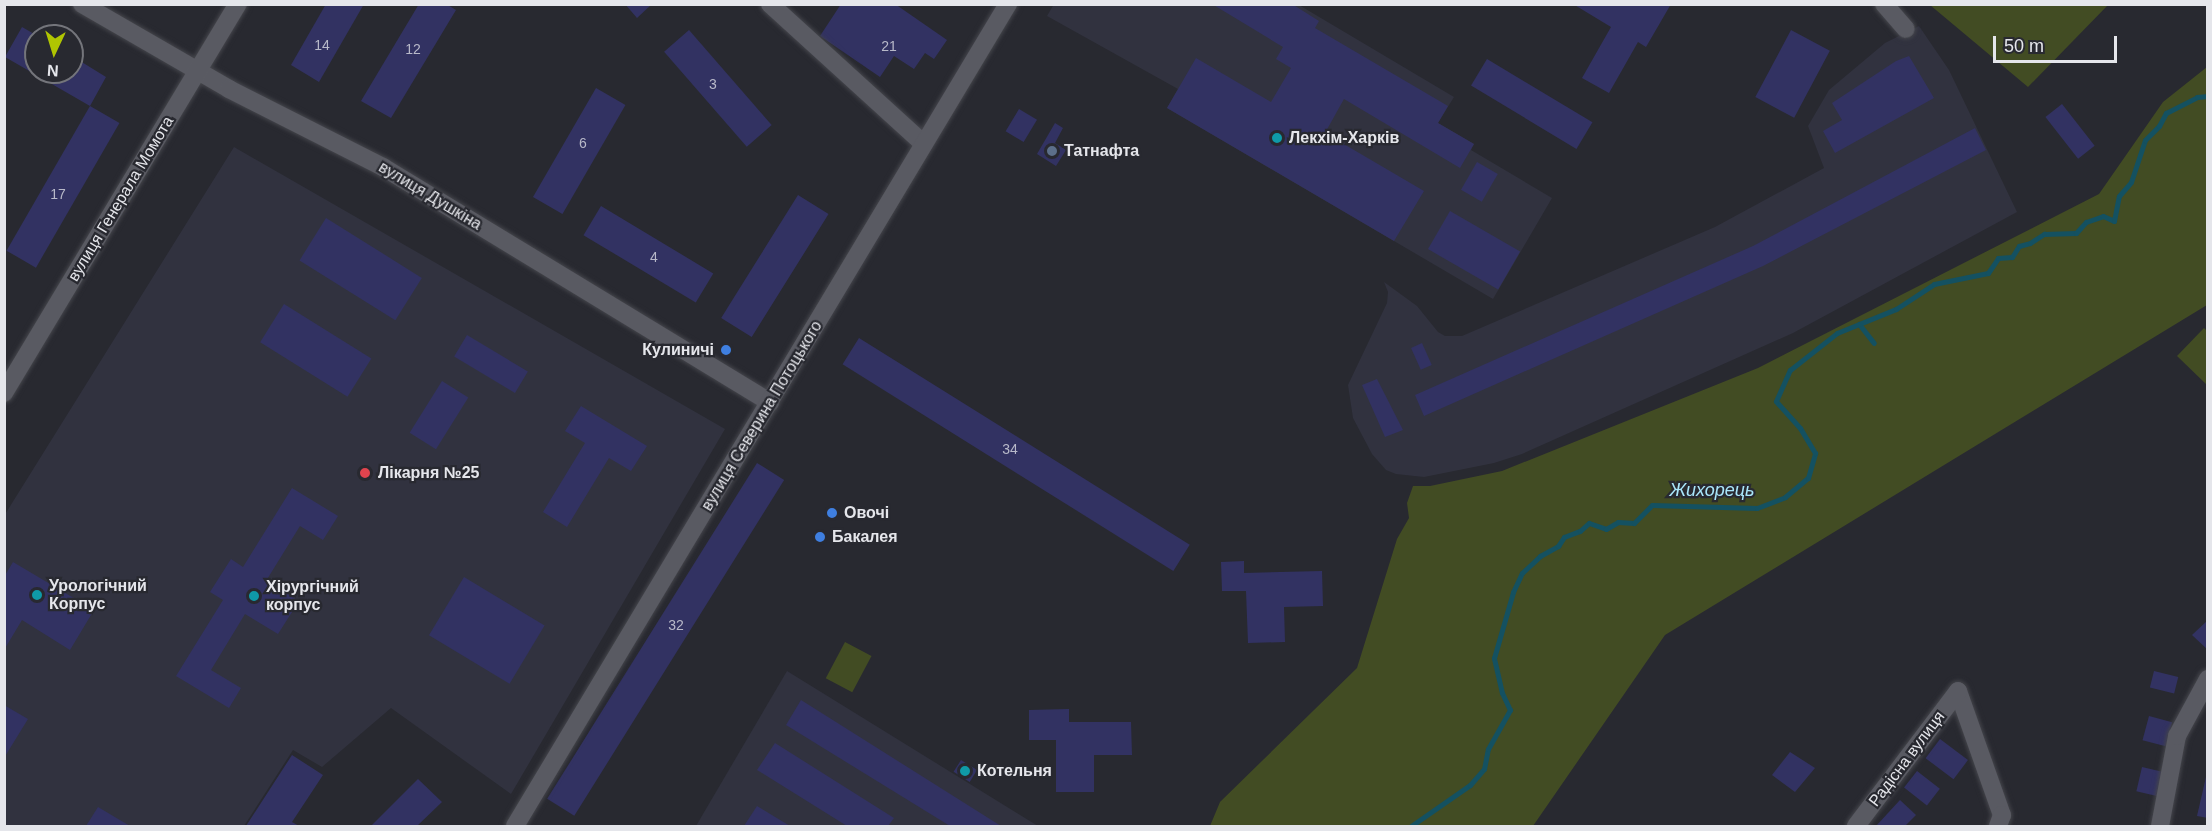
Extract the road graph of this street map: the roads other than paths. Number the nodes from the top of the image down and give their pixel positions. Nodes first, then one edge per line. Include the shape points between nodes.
1 (82, 4) edge
2 (238, 4) edge
3 (770, 4) edge
4 (1008, 4) edge
5 (1884, 4) edge
6 (1905, 29) dead end
7 (197, 70) junction
8 (924, 144) junction
9 (4, 393) edge
10 (770, 402) junction
11 (2208, 679) edge
12 (515, 826) edge
13 (1856, 826) edge
14 (1998, 826) edge
15 (2160, 826) edge

1 - 7 street, вулиця Душкіна
2 - 7 street, вулиця Генерала Момота
3 - 8 street
4 - 8 street, вулиця Северина Потоцького
5 - 6 street
7 - 9 street, вулиця Генерала Момота
7 - 10 street, вулиця Душкіна via 383,167
8 - 10 street, вулиця Северина Потоцького
10 - 12 street, вулиця Северина Потоцького
11 - 15 street via 2177,736
13 - 14 street, Радісна вулиця via 1959,691 2002,815

